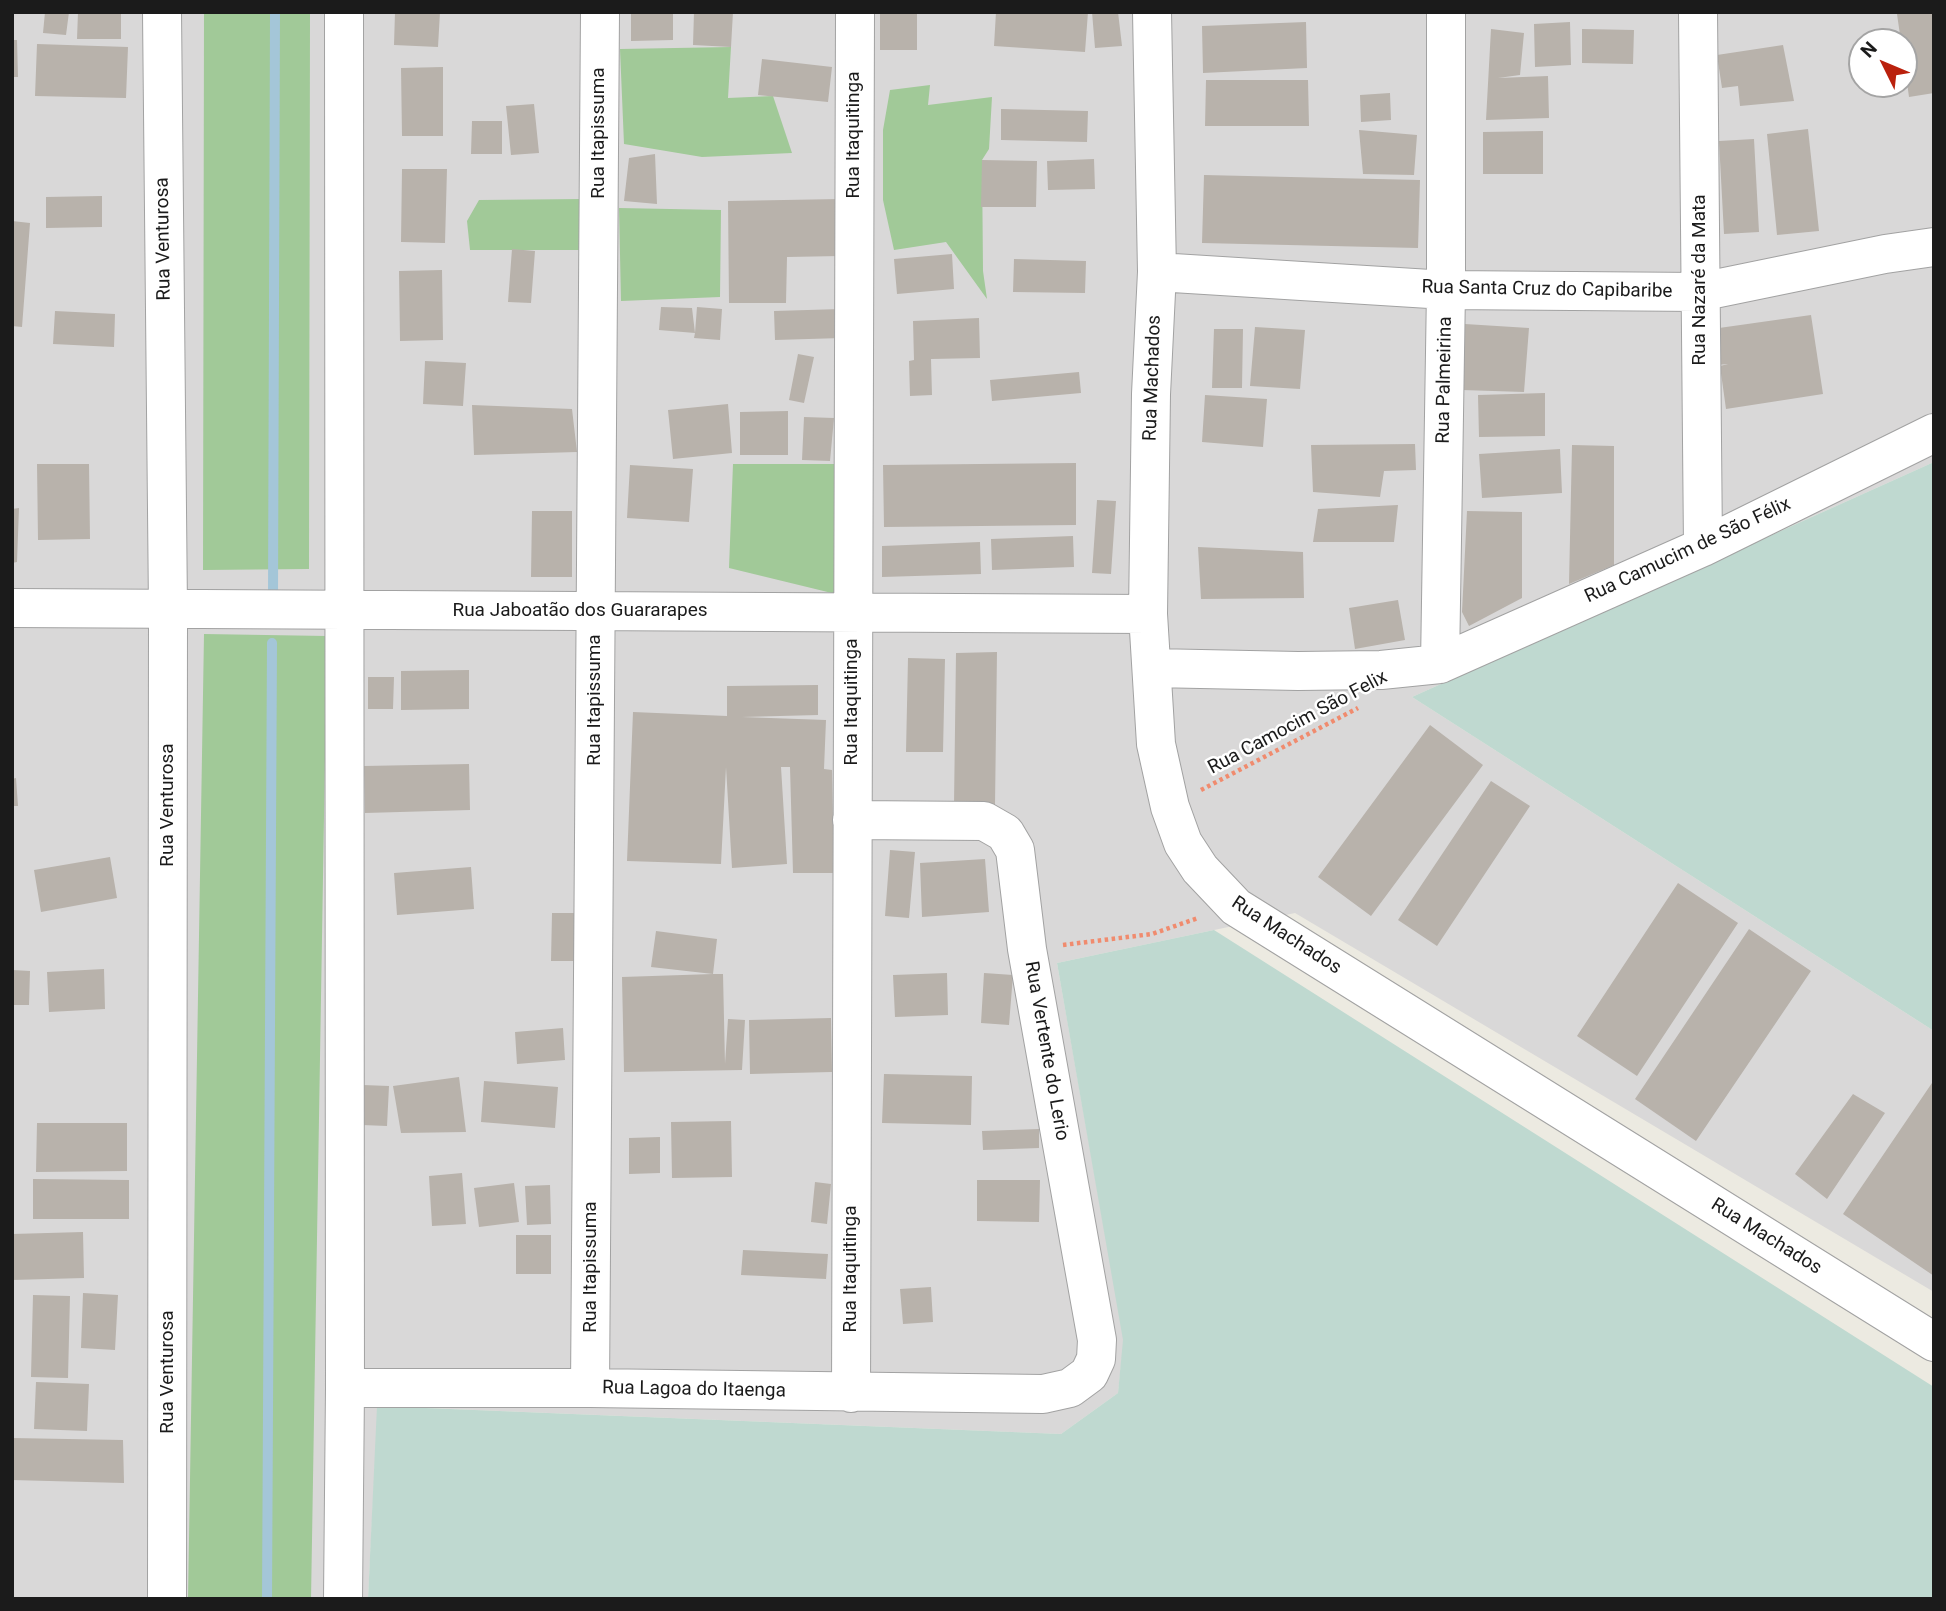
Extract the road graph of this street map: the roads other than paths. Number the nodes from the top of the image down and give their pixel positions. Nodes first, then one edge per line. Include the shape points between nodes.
1 (162, 12) edge
2 (344, 12) edge
3 (600, 12) edge
4 (855, 12) edge
5 (1152, 12) edge
6 (1446, 12) edge
7 (1698, 12) edge
8 (1934, 247) edge
9 (1157, 272) junction
10 (1446, 290) junction
11 (1700, 292) junction
12 (1934, 432) edge
13 (1703, 547) junction
14 (12, 608) edge
15 (168, 609) junction
16 (343, 610) junction
17 (596, 611) junction
18 (853, 612) junction
19 (1148, 614) junction
20 (1440, 664) junction
21 (1152, 668) junction
22 (852, 820) junction
23 (1934, 1342) edge
24 (345, 1388) junction
25 (590, 1388) junction
26 (851, 1392) junction
27 (1043, 1394) joint
28 (167, 1599) edge
29 (343, 1599) edge

1 - 15 street, Rua Venturosa
2 - 16 street
3 - 17 street, Rua Itapissuma
4 - 18 street, Rua Itaquitinga
5 - 9 street, Rua Machados
6 - 10 street, Rua Palmeirina
7 - 11 street, Rua Nazaré da Mata
8 - 11 street, Rua Santa Cruz do Capibaribe
9 - 10 street, Rua Santa Cruz do Capibaribe
9 - 19 street, Rua Machados
10 - 11 street, Rua Santa Cruz do Capibaribe
10 - 20 street, Rua Palmeirina
11 - 13 street, Rua Nazaré da Mata
12 - 13 street, Rua Camucim de São Félix
13 - 20 street, Rua Camucim de São Félix
14 - 15 street, Rua Jaboatão dos Guararapes
15 - 16 street, Rua Jaboatão dos Guararapes
15 - 28 street, Rua Venturosa
16 - 17 street, Rua Jaboatão dos Guararapes
16 - 24 street
17 - 18 street, Rua Jaboatão dos Guararapes
17 - 25 street, Rua Itapissuma
18 - 19 street, Rua Jaboatão dos Guararapes
18 - 22 street, Rua Itaquitinga
19 - 21 street, Rua Machados
20 - 21 street, Rua Camucim de São Félix via 1381,670
21 - 23 street, Rua Machados via 1156,744 1170,807 1183,843 1200,869 1236,907
22 - 26 street, Rua Itaquitinga
22 - 27 street, Rua Vertente do Lerio via 984,821 1005,833 1015,850 1027,948 1097,1340 1089,1374 1070,1388
24 - 25 street, Rua Lagoa do Itaenga
24 - 29 street
25 - 26 street, Rua Lagoa do Itaenga
26 - 27 street, Rua Lagoa do Itaenga

